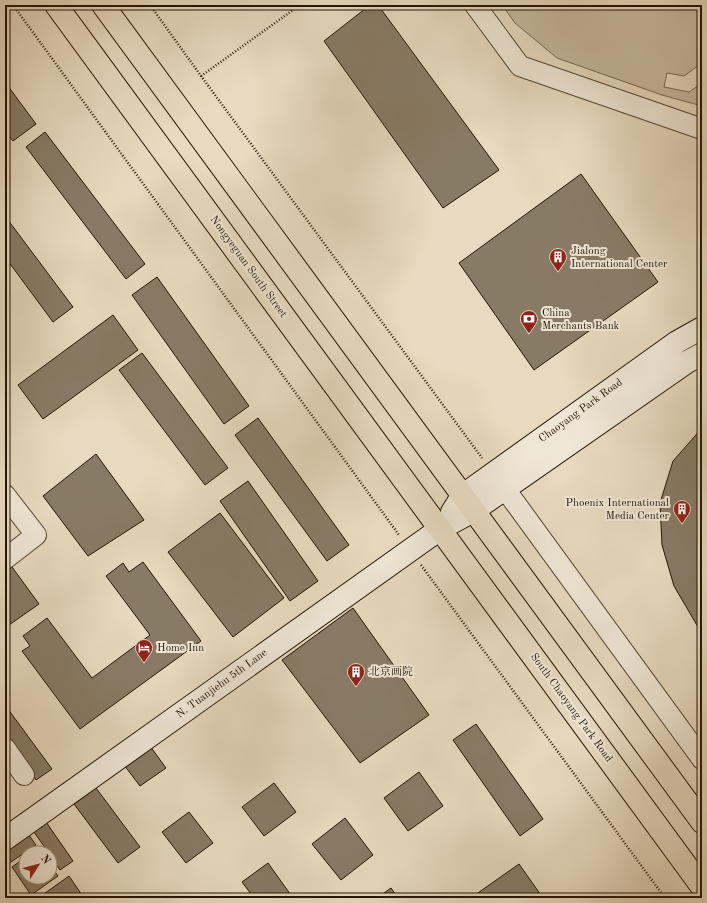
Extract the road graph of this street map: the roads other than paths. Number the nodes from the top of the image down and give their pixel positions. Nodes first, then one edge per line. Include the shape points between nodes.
1 (56, 5) edge
2 (103, 5) edge
3 (475, 5) edge
4 (702, 129) edge
5 (702, 328) edge
6 (702, 354) edge
7 (500, 481) junction
8 (5, 494) edge
9 (468, 504) junction
10 (440, 529) junction
11 (5, 559) edge
12 (5, 748) edge
13 (702, 759) edge
14 (24, 775) dead end
15 (702, 822) edge
16 (5, 839) edge
17 (702, 887) edge

1 - 10 main road, Nongyeguan South Street
2 - 9 main road
3 - 4 street via 520,66
5 - 7 main road, Chaoyang Park Road via 676,342
6 - 7 main road, Chaoyang Park Road
7 - 9 main road, Chaoyang Park Road
7 - 13 street
8 - 11 street via 36,535
9 - 10 main road, Chaoyang Park Road
9 - 15 main road
10 - 16 main road, N. Tuanjiehu 5th Lane
10 - 17 main road, South Chaoyang Park Road
12 - 14 street

